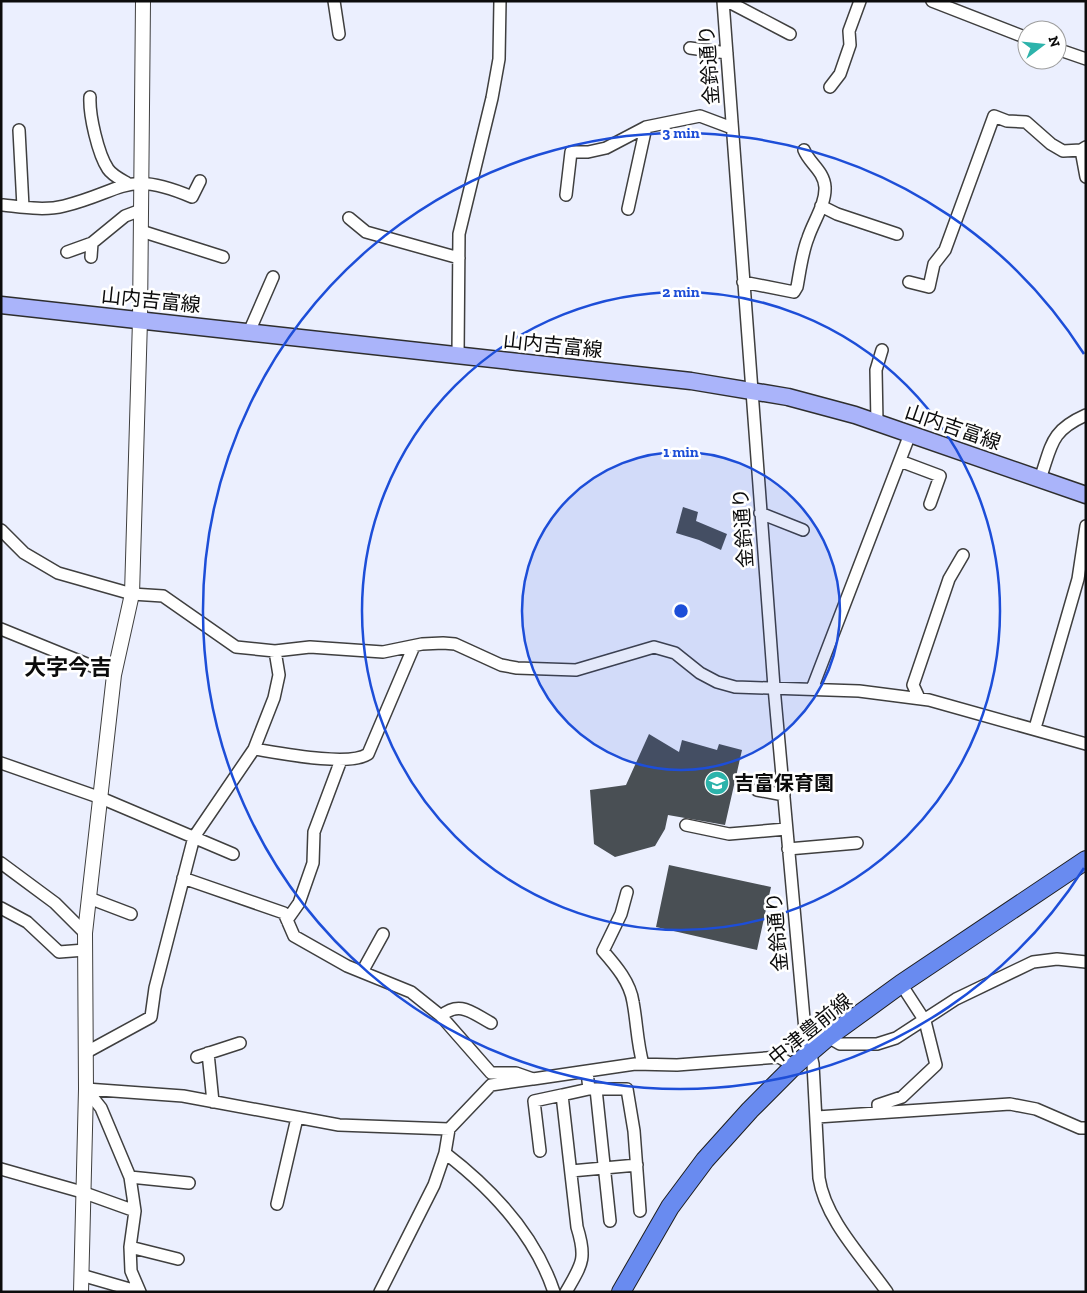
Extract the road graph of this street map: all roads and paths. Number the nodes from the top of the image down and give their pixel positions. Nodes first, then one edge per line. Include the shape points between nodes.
1 (143, 1) edge
2 (334, 1) edge
3 (500, 1) edge
4 (723, 1) edge
5 (727, 1) edge
6 (860, 1) edge
7 (932, 1) edge
8 (957, 6) edge
9 (1017, 33) edge
10 (339, 34) dead end
11 (790, 34) dead end
12 (690, 48) dead end
13 (1067, 52) edge
14 (727, 53) junction
15 (1086, 59) edge
16 (830, 87) dead end
17 (90, 97) dead end
18 (646, 127) junction
19 (732, 128) junction
20 (20, 130) dead end
21 (1084, 149) edge
22 (804, 150) dead end
23 (1086, 177) edge
24 (200, 181) dead end
25 (142, 182) junction
26 (126, 183) junction
27 (566, 195) dead end
28 (2, 205) edge
29 (821, 206) junction
30 (23, 207) junction
31 (628, 209) dead end
32 (141, 210) junction
33 (349, 218) dead end
34 (141, 231) junction
35 (898, 234) dead end
36 (92, 243) junction
37 (68, 252) dead end
38 (223, 256) dead end
39 (91, 257) dead end
40 (459, 258) junction
41 (273, 277) dead end
42 (743, 282) junction
43 (909, 282) dead end
44 (1, 305) edge
45 (140, 320) junction
46 (249, 332) junction
47 (882, 350) dead end
48 (458, 356) junction
49 (751, 391) junction
50 (1086, 414) edge
51 (876, 423) junction
52 (910, 434) junction
53 (900, 461) junction
54 (1040, 479) junction
55 (1086, 495) edge
56 (930, 504) dead end
57 (760, 512) junction
58 (1086, 526) edge
59 (1, 530) edge
60 (803, 530) dead end
61 (963, 555) dead end
62 (132, 594) junction
63 (1, 629) edge
64 (414, 646) junction
65 (275, 651) junction
66 (114, 675) junction
67 (774, 687) junction
68 (812, 689) junction
69 (919, 698) junction
70 (1036, 728) junction
71 (1086, 744) edge
72 (254, 749) junction
73 (341, 760) junction
74 (1, 763) edge
75 (757, 790) dead end
76 (784, 795) junction
77 (101, 798) junction
78 (686, 825) dead end
79 (786, 829) junction
80 (194, 837) junction
81 (857, 842) dead end
82 (788, 849) junction
83 (233, 854) dead end
84 (1086, 860) edge
85 (1, 863) edge
86 (184, 878) junction
87 (627, 892) dead end
88 (89, 898) junction
89 (1, 908) edge
90 (131, 914) dead end
91 (287, 920) junction
92 (85, 933) junction
93 (383, 934) dead end
94 (85, 950) junction
95 (1086, 962) edge
96 (362, 972) junction
97 (901, 984) junction
98 (441, 1016) junction
99 (925, 1021) junction
100 (491, 1023) dead end
101 (828, 1037) junction
102 (240, 1043) dead end
103 (810, 1052) junction
104 (85, 1053) junction
105 (642, 1064) junction
106 (794, 1066) junction
107 (587, 1072) junction
108 (533, 1079) junction
109 (86, 1088) junction
110 (592, 1089) junction
111 (562, 1095) junction
112 (213, 1102) junction
113 (879, 1113) junction
114 (817, 1117) junction
115 (297, 1118) junction
116 (1086, 1128) edge
117 (449, 1129) junction
118 (540, 1150) dead end
119 (445, 1153) junction
120 (637, 1165) junction
121 (604, 1168) junction
122 (2, 1169) edge
123 (571, 1171) junction
124 (130, 1177) junction
125 (1, 1182) edge
126 (189, 1183) dead end
127 (82, 1192) junction
128 (277, 1204) dead end
129 (134, 1211) junction
130 (640, 1211) dead end
131 (610, 1221) dead end
132 (130, 1247) junction
133 (178, 1259) dead end
134 (81, 1275) junction
135 (81, 1292) edge
136 (380, 1292) edge
137 (554, 1292) edge
138 (566, 1292) edge
139 (621, 1292) edge
140 (887, 1292) edge

1 - 25 street
2 - 10 street
3 - 40 street via 499,59 459,234
4 - 14 street, 金鈴通り
5 - 11 street
6 - 16 street via 849,31 850,45 840,74
7 - 8 street
8 - 9 street
12 - 14 street
13 - 15 street
14 - 19 street, 金鈴通り
17 - 26 street via 90,109 104,162
18 - 19 street via 700,116
18 - 27 street via 606,148 571,152
18 - 31 street
19 - 42 street, 金鈴通り
20 - 30 street
21 - 23 street
21 - 43 street via 1063,151 1026,122 1007,121 994,116 945,250 934,264 928,287
22 - 29 street via 822,177 825,187
24 - 25 street via 192,196 166,186
25 - 26 street
25 - 32 street
26 - 30 street via 63,206
28 - 30 street
29 - 35 street
29 - 42 street via 807,239 794,292
32 - 34 street
32 - 36 street via 125,216
33 - 40 street via 366,232
34 - 38 street
34 - 45 street
36 - 37 street
36 - 39 street
40 - 48 street
41 - 46 street
42 - 49 street, 金鈴通り
44 - 45 main road, 山内吉富線
45 - 46 main road, 山内吉富線
45 - 62 street
46 - 48 main road, 山内吉富線
47 - 51 street via 876,370
48 - 49 main road, 山内吉富線 via 691,381
49 - 51 main road, 山内吉富線 via 788,397
49 - 57 street, 金鈴通り
50 - 54 street via 1066,424 1056,436
51 - 52 main road, 山内吉富線
52 - 53 street
52 - 54 main road, 山内吉富線
53 - 56 street via 940,476
53 - 68 street
54 - 55 main road, 山内吉富線
57 - 60 street
57 - 67 street, 金鈴通り
58 - 70 street via 1078,579
59 - 62 street via 24,552 58,573
61 - 69 street via 949,579 913,685
62 - 65 street via 163,596 236,647
62 - 66 street
63 - 66 street
64 - 65 street via 382,652 310,647
64 - 67 street via 455,644 501,665 576,670 654,647 675,653 717,682
64 - 73 street via 368,754 360,759
65 - 72 street via 279,675 274,698
66 - 77 street
67 - 68 street
67 - 76 street, 金鈴通り
68 - 69 street
69 - 70 street
70 - 71 street
72 - 73 street
72 - 80 street
73 - 91 street via 314,832 313,863 299,903
74 - 77 street
75 - 76 street
76 - 79 street, 金鈴通り
77 - 80 street
77 - 88 street
78 - 79 street via 729,834
79 - 82 street, 金鈴通り
80 - 83 street
80 - 86 street
81 - 82 street
82 - 103 street, 金鈴通り via 805,1030
84 - 97 main road, 中津豊前線
85 - 92 street via 55,903
86 - 91 street via 284,914
86 - 104 street via 155,988 151,1016
87 - 105 street via 621,914 603,951 618,968 633,1000
88 - 90 street
88 - 92 street
89 - 94 street via 27,922 58,952
91 - 96 street via 294,936
92 - 94 street
93 - 96 street
94 - 104 street
95 - 99 street via 1057,959 1033,962 956,999
96 - 98 street via 411,992
97 - 99 street
97 - 101 main road, 中津豊前線
98 - 100 street via 450,1008 464,1008
98 - 108 street via 491,1073 516,1073
99 - 101 street via 896,1038 877,1044 840,1044
99 - 113 street via 936,1065 902,1097 878,1106
101 - 103 main road, 中津豊前線
102 - 112 street via 202,1055
103 - 106 main road, 中津豊前線
103 - 114 street, 金鈴通り
104 - 109 street
105 - 106 street via 677,1065 779,1057
105 - 107 street
106 - 139 main road, 中津豊前線 via 699,1168 670,1206
107 - 108 street
107 - 110 street
108 - 117 street via 491,1085
109 - 112 street via 183,1096
109 - 124 street via 101,1108
109 - 127 street
110 - 111 street
110 - 120 street via 627,1089
110 - 121 street
111 - 118 street via 534,1101
111 - 123 street
112 - 115 street
113 - 114 street
113 - 116 street via 1010,1104 1036,1109
114 - 140 street, 金鈴通り via 822,1196 830,1213
115 - 117 street via 368,1128
115 - 128 street
117 - 119 street
119 - 136 street via 434,1185
119 - 137 street via 487,1187 503,1205 547,1271
120 - 121 street
120 - 130 street
121 - 123 street
121 - 131 street
122 - 125 street
122 - 127 street
123 - 138 street via 577,1227 584,1248 582,1265
124 - 126 street
124 - 129 street
127 - 129 street
127 - 134 street
129 - 132 street
132 - 133 street
132 - 134 street via 131,1271 140,1292
134 - 135 street

